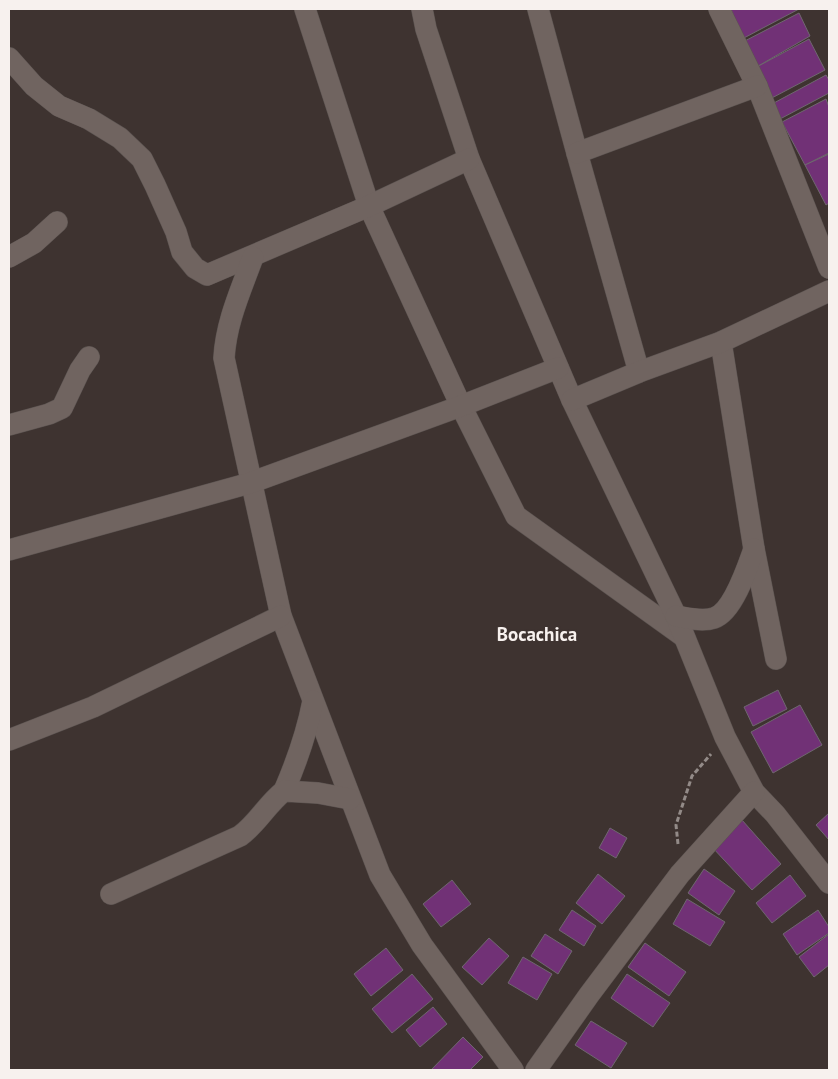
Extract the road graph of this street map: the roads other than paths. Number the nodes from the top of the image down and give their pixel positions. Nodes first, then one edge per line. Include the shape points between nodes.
1 (306, 9) edge
2 (422, 9) edge
3 (538, 9) edge
4 (719, 9) edge
5 (9, 58) edge
6 (757, 86) junction
7 (577, 152) junction
8 (469, 159) junction
9 (369, 206) junction
10 (57, 222) dead end
11 (9, 257) edge
12 (253, 257) junction
13 (829, 268) edge
14 (829, 291) edge
15 (721, 342) junction
16 (89, 357) dead end
17 (558, 368) junction
18 (639, 372) junction
19 (572, 400) junction
20 (460, 406) junction
21 (9, 425) edge
22 (250, 483) junction
23 (754, 548) junction
24 (9, 550) edge
25 (281, 616) junction
26 (676, 616) junction
27 (684, 636) junction
28 (776, 659) dead end
29 (313, 700) junction
30 (9, 740) edge
31 (284, 791) junction
32 (754, 792) junction
33 (350, 799) junction
34 (829, 883) edge
35 (112, 894) dead end
36 (513, 1070) edge
37 (536, 1070) edge

1 - 9 street
2 - 8 street
3 - 7 street
4 - 6 street
5 - 12 street via 34,86 59,106 90,119 120,138 142,159 182,252 195,268 207,275
6 - 7 street
6 - 13 street
7 - 18 street
8 - 9 street
8 - 17 street
9 - 12 street
9 - 20 street
10 - 11 street via 34,243
12 - 22 street via 231,316 224,358
14 - 15 street
15 - 18 street
15 - 23 street
16 - 21 street via 62,408
17 - 19 street
17 - 20 street
18 - 19 street
19 - 26 street
20 - 22 street
20 - 27 street via 516,516
22 - 24 street
22 - 25 street
23 - 26 street via 744,579 730,606 716,618 695,620
23 - 28 street
25 - 29 street
25 - 30 street via 94,707
26 - 27 street
27 - 32 street via 725,737
29 - 31 street via 296,765
29 - 33 street
31 - 33 street
31 - 35 street via 240,836
32 - 34 street
32 - 37 street via 680,874
33 - 36 street via 380,875 412,929

